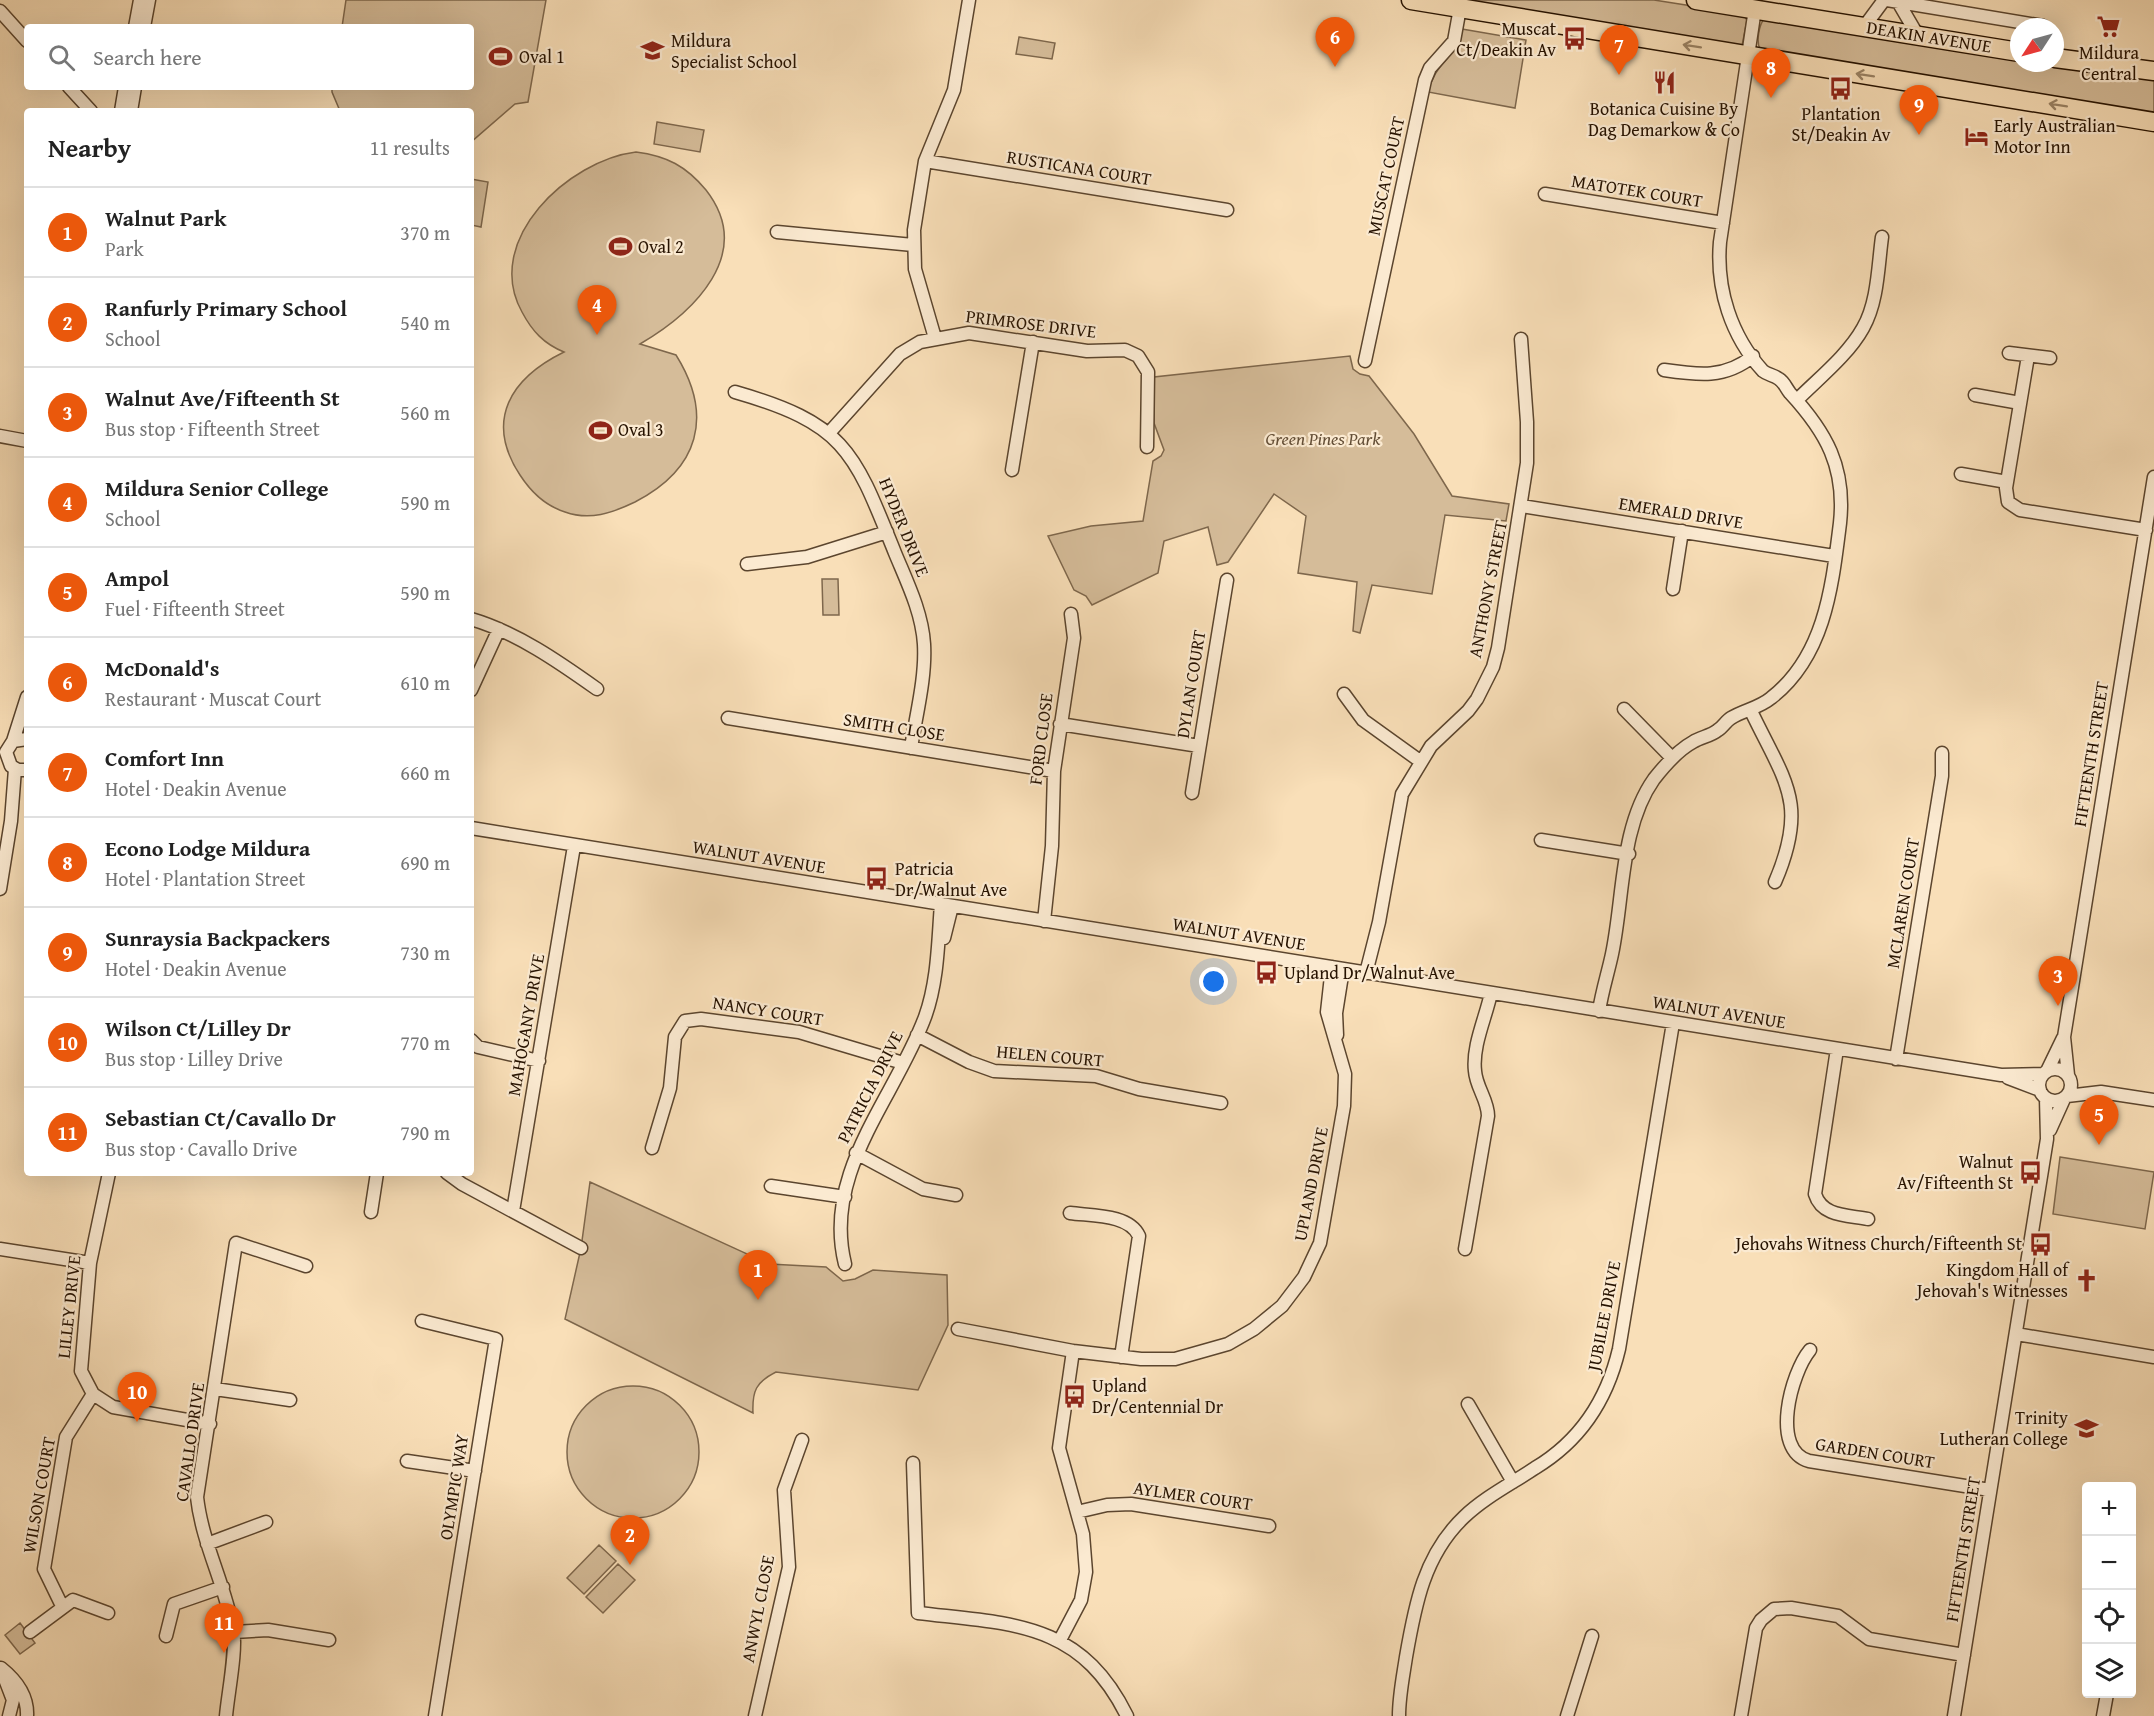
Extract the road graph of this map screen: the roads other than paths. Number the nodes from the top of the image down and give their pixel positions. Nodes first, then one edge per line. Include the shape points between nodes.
1 (140, 0) edge
2 (148, 0) edge
3 (969, 0) edge
4 (1411, 0) edge
5 (1696, 0) edge
6 (1891, 1) edge
7 (1460, 8) junction
8 (1755, 9) junction
9 (0, 11) edge
10 (2010, 21) edge
11 (136, 24) edge
12 (144, 24) edge
13 (1864, 27) junction
14 (1918, 36) junction
15 (24, 38) edge
16 (2010, 51) edge
17 (1750, 55) junction
18 (2064, 59) edge
19 (2154, 71) edge
20 (72, 90) edge
21 (125, 90) edge
22 (134, 90) edge
23 (88, 108) edge
24 (122, 108) edge
25 (132, 108) edge
26 (2154, 122) edge
27 (925, 161) junction
28 (1545, 194) dead end
29 (1227, 210) dead end
30 (1723, 223) junction
31 (777, 232) dead end
32 (1882, 237) dead end
33 (913, 245) junction
34 (935, 338) junction
35 (1521, 339) dead end
36 (1033, 342) junction
37 (2009, 353) dead end
38 (1753, 356) junction
39 (2028, 356) junction
40 (2050, 358) dead end
41 (1365, 361) dead end
42 (1664, 370) dead end
43 (735, 392) dead end
44 (1975, 395) dead end
45 (1797, 400) junction
46 (2020, 403) junction
47 (829, 433) junction
48 (0, 436) edge
49 (24, 440) edge
50 (1147, 447) dead end
51 (1012, 470) dead end
52 (1961, 474) dead end
53 (2154, 477) edge
54 (2007, 482) junction
55 (2153, 493) edge
56 (1522, 506) junction
57 (2146, 530) junction
58 (1682, 531) junction
59 (887, 532) junction
60 (1834, 556) junction
61 (747, 564) dead end
62 (1227, 580) dead end
63 (1673, 589) dead end
64 (1071, 614) dead end
65 (474, 620) edge
66 (499, 629) junction
67 (474, 683) edge
68 (597, 689) dead end
69 (1344, 694) dead end
70 (24, 704) edge
71 (1624, 708) dead end
72 (1751, 711) junction
73 (728, 718) dead end
74 (1060, 724) junction
75 (24, 739) edge
76 (8, 742) edge
77 (1199, 746) junction
78 (911, 748) junction
79 (1941, 753) dead end
80 (1672, 758) junction
81 (1420, 760) junction
82 (15, 766) edge
83 (1054, 771) junction
84 (1192, 793) dead end
85 (474, 829) edge
86 (1541, 840) dead end
87 (574, 846) junction
88 (1629, 854) junction
89 (1775, 882) dead end
90 (0, 889) edge
91 (947, 905) junction
92 (1040, 920) junction
93 (1337, 968) junction
94 (1370, 974) junction
95 (1487, 992) junction
96 (1603, 1011) junction
97 (1673, 1023) junction
98 (916, 1035) junction
99 (2064, 1037) junction
100 (474, 1043) edge
101 (1837, 1049) junction
102 (1896, 1059) junction
103 (538, 1061) junction
104 (903, 1063) junction
105 (2045, 1072) junction
106 (2001, 1075) junction
107 (2069, 1076) junction
108 (2101, 1092) junction
109 (2043, 1094) junction
110 (2066, 1097) junction
111 (2154, 1100) edge
112 (1221, 1103) dead end
113 (2047, 1139) junction
114 (652, 1148) dead end
115 (856, 1154) junction
116 (108, 1176) edge
117 (376, 1176) edge
118 (452, 1176) edge
119 (771, 1186) dead end
120 (956, 1196) dead end
121 (845, 1197) junction
122 (513, 1211) junction
123 (370, 1212) dead end
124 (1070, 1213) dead end
125 (1868, 1219) dead end
126 (581, 1248) dead end
127 (0, 1249) edge
128 (1465, 1249) dead end
129 (90, 1263) junction
130 (845, 1264) dead end
131 (306, 1266) dead end
132 (422, 1321) dead end
133 (958, 1329) dead end
134 (2016, 1334) junction
135 (1810, 1350) dead end
136 (1073, 1351) junction
137 (1121, 1357) junction
138 (2154, 1357) edge
139 (215, 1389) junction
140 (93, 1394) junction
141 (290, 1400) dead end
142 (1468, 1404) dead end
143 (210, 1424) junction
144 (802, 1440) dead end
145 (407, 1461) dead end
146 (913, 1463) dead end
147 (475, 1471) junction
148 (1513, 1482) junction
149 (1990, 1490) junction
150 (1077, 1512) junction
151 (266, 1522) dead end
152 (1269, 1526) dead end
153 (207, 1544) junction
154 (222, 1587) junction
155 (62, 1606) junction
156 (108, 1613) dead end
157 (30, 1632) dead end
158 (234, 1632) junction
159 (166, 1636) dead end
160 (1592, 1636) dead end
161 (329, 1640) dead end
162 (1060, 1640) junction
163 (1964, 1655) junction
164 (0, 1668) edge
165 (2106, 1698) edge
166 (9, 1716) edge
167 (27, 1716) edge
168 (226, 1716) edge
169 (435, 1716) edge
170 (754, 1716) edge
171 (1127, 1716) edge
172 (1399, 1716) edge
173 (1567, 1716) edge
174 (1741, 1716) edge
175 (1954, 1716) edge
176 (2103, 1716) edge

1 - 11 street
2 - 12 street
3 - 27 street via 954,90
4 - 7 highway
5 - 8 highway, DEAKIN AVENUE
6 - 10 street, DEAKIN AVENUE
6 - 13 street
6 - 14 street
17 -> 7 highway
7 - 41 street, MUSCAT COURT via 1454,41 1430,68 1425,80
8 - 13 highway, DEAKIN AVENUE
8 - 17 street
9 - 15 street
13 - 14 highway, DEAKIN AVENUE
14 - 16 highway, DEAKIN AVENUE
26 -> 17 highway
17 - 30 street
18 - 19 highway
20 - 23 street
21 - 24 street
22 - 25 street
27 - 29 street, RUSTICANA COURT
27 - 33 street
28 - 30 street, MATOTEK COURT
30 - 38 street via 1718,259 1722,293 1737,334
31 - 33 street
32 - 45 street via 1872,303 1863,328
33 - 34 street via 915,269
34 - 36 street, PRIMROSE DRIVE via 969,333
34 - 47 street, PRIMROSE DRIVE via 910,348 891,362
35 - 56 street, ANTHONY STREET via 1527,441
36 - 50 street, PRIMROSE DRIVE via 1087,351 1125,350 1143,360 1148,372
36 - 51 street
37 - 39 street
38 - 42 street via 1722,374
38 - 45 street via 1764,372 1778,378
39 - 40 street
39 - 46 street
43 - 47 street, HYDER DRIVE via 785,407
44 - 46 street
45 - 60 street via 1825,438 1838,473 1841,504
46 - 54 street
47 - 59 street, HYDER DRIVE via 859,469
48 - 49 street
52 - 54 street
53 - 55 street, FIFTEENTH STREET
54 - 57 street via 2006,498 2014,508
55 - 57 street, FIFTEENTH STREET
56 - 58 street, EMERALD DRIVE
56 - 81 street, ANTHONY STREET via 1493,667 1468,711
57 - 99 street, FIFTEENTH STREET
58 - 60 street, EMERALD DRIVE
58 - 63 street
59 - 61 street via 807,557
59 - 78 street, HYDER DRIVE via 922,631 923,663
60 - 72 street via 1823,622 1813,649 1789,682
62 - 77 street, DYLAN COURT
64 - 74 street, FORD CLOSE via 1074,638
65 - 66 street
66 - 67 street
66 - 68 street
69 - 81 street via 1363,720
70 - 76 street
71 - 80 street
72 - 80 street via 1733,717
72 - 89 street via 1786,783 1793,808 1790,846
73 - 78 street, SMITH CLOSE
74 - 77 street
74 - 83 street, FORD CLOSE
75 - 76 street
76 - 82 street via 6,752
77 - 84 street, DYLAN COURT
78 - 83 street, SMITH CLOSE
79 - 102 street, MCLAREN COURT via 1942,776
80 - 88 street via 1645,795 1634,822
81 - 94 street, ANTHONY STREET via 1398,808
82 - 90 street
83 - 92 street, FORD CLOSE via 1052,840
85 - 87 street, WALNUT AVENUE
86 - 88 street
87 - 91 street, WALNUT AVENUE
87 - 103 street, MAHOGANY DRIVE
88 - 96 street
91 - 92 street, WALNUT AVENUE
91 - 98 street, PATRICIA DRIVE via 929,1002
92 - 93 street, WALNUT AVENUE
93 - 94 street, WALNUT AVENUE
93 - 137 street, UPLAND DRIVE via 1337,1042 1345,1074 1344,1106 1325,1226 1314,1259 1270,1317 1228,1344 1175,1359
94 - 95 street, WALNUT AVENUE
95 - 96 street, WALNUT AVENUE
95 - 128 street via 1474,1065 1488,1116
96 - 97 street, WALNUT AVENUE
97 - 101 street, WALNUT AVENUE
97 - 148 street, JUBILEE DRIVE via 1619,1349 1610,1383 1589,1419 1568,1444
98 - 104 street, PATRICIA DRIVE
98 - 112 street, HELEN COURT via 994,1071 1096,1076 1139,1089
99 - 105 street, FIFTEENTH STREET
99 - 107 street, FIFTEENTH STREET
100 - 103 street
101 - 102 street, WALNUT AVENUE
101 - 125 street via 1815,1194 1829,1212
102 - 106 street, WALNUT AVENUE
103 - 122 street, MAHOGANY DRIVE
104 - 114 street, NANCY COURT via 799,1032 701,1019 685,1022 675,1037 672,1081
104 - 115 street, PATRICIA DRIVE
105 - 106 street, WALNUT AVENUE
105 - 107 street via 2056,1068
105 - 109 street via 2039,1082
106 - 109 street, WALNUT AVENUE
107 - 108 street
107 - 110 street via 2072,1087
108 - 110 street
108 - 111 street
109 - 110 street via 2055,1101
109 - 113 street, FIFTEENTH STREET
110 - 113 street, FIFTEENTH STREET
113 - 134 street, FIFTEENTH STREET
115 - 120 street via 922,1189
115 - 121 street, PATRICIA DRIVE
116 - 129 street, LILLEY DRIVE
117 - 123 street
118 - 122 street
119 - 121 street
121 - 130 street, PATRICIA DRIVE via 841,1235
122 - 126 street
124 - 137 street via 1124,1221 1139,1236
127 - 129 street
129 - 140 street, LILLEY DRIVE via 81,1371
131 - 139 street, CAVALLO DRIVE via 236,1243
132 - 147 street, OLYMPIC WAY via 496,1339
133 - 136 street, UPLAND DRIVE
134 - 138 street
134 - 149 street, FIFTEENTH STREET
135 - 149 street, GARDEN COURT via 1798,1367 1786,1430 1796,1456
136 - 137 street, UPLAND DRIVE
136 - 150 street via 1059,1448
139 - 141 street
139 - 143 street, CAVALLO DRIVE
140 - 143 street via 113,1407
140 - 155 street, WILSON COURT via 66,1437 44,1569
142 - 148 street
143 - 153 street, CAVALLO DRIVE via 197,1497
144 - 170 street, ANWYL CLOSE via 784,1490 789,1567
145 - 147 street
146 - 162 street via 918,1613 1025,1626
147 - 169 street, OLYMPIC WAY
148 - 172 street, JUBILEE DRIVE via 1462,1518 1430,1562 1414,1608
149 - 163 street, FIFTEENTH STREET
150 - 152 street, AYLMER COURT via 1131,1504
150 - 162 street via 1086,1572 1082,1600
151 - 153 street
153 - 154 street, CAVALLO DRIVE
154 - 158 street, CAVALLO DRIVE
154 - 159 street via 174,1604
155 - 156 street via 73,1600
155 - 157 street
158 - 161 street via 268,1630
158 - 168 street, CAVALLO DRIVE
160 - 173 street
162 - 171 street via 1086,1659 1108,1684
163 - 174 street via 1869,1639 1838,1616 1774,1609 1756,1628
163 - 175 street, FIFTEENTH STREET
164 - 166 street via 13,1700
164 - 167 street via 18,1685
165 - 176 street

